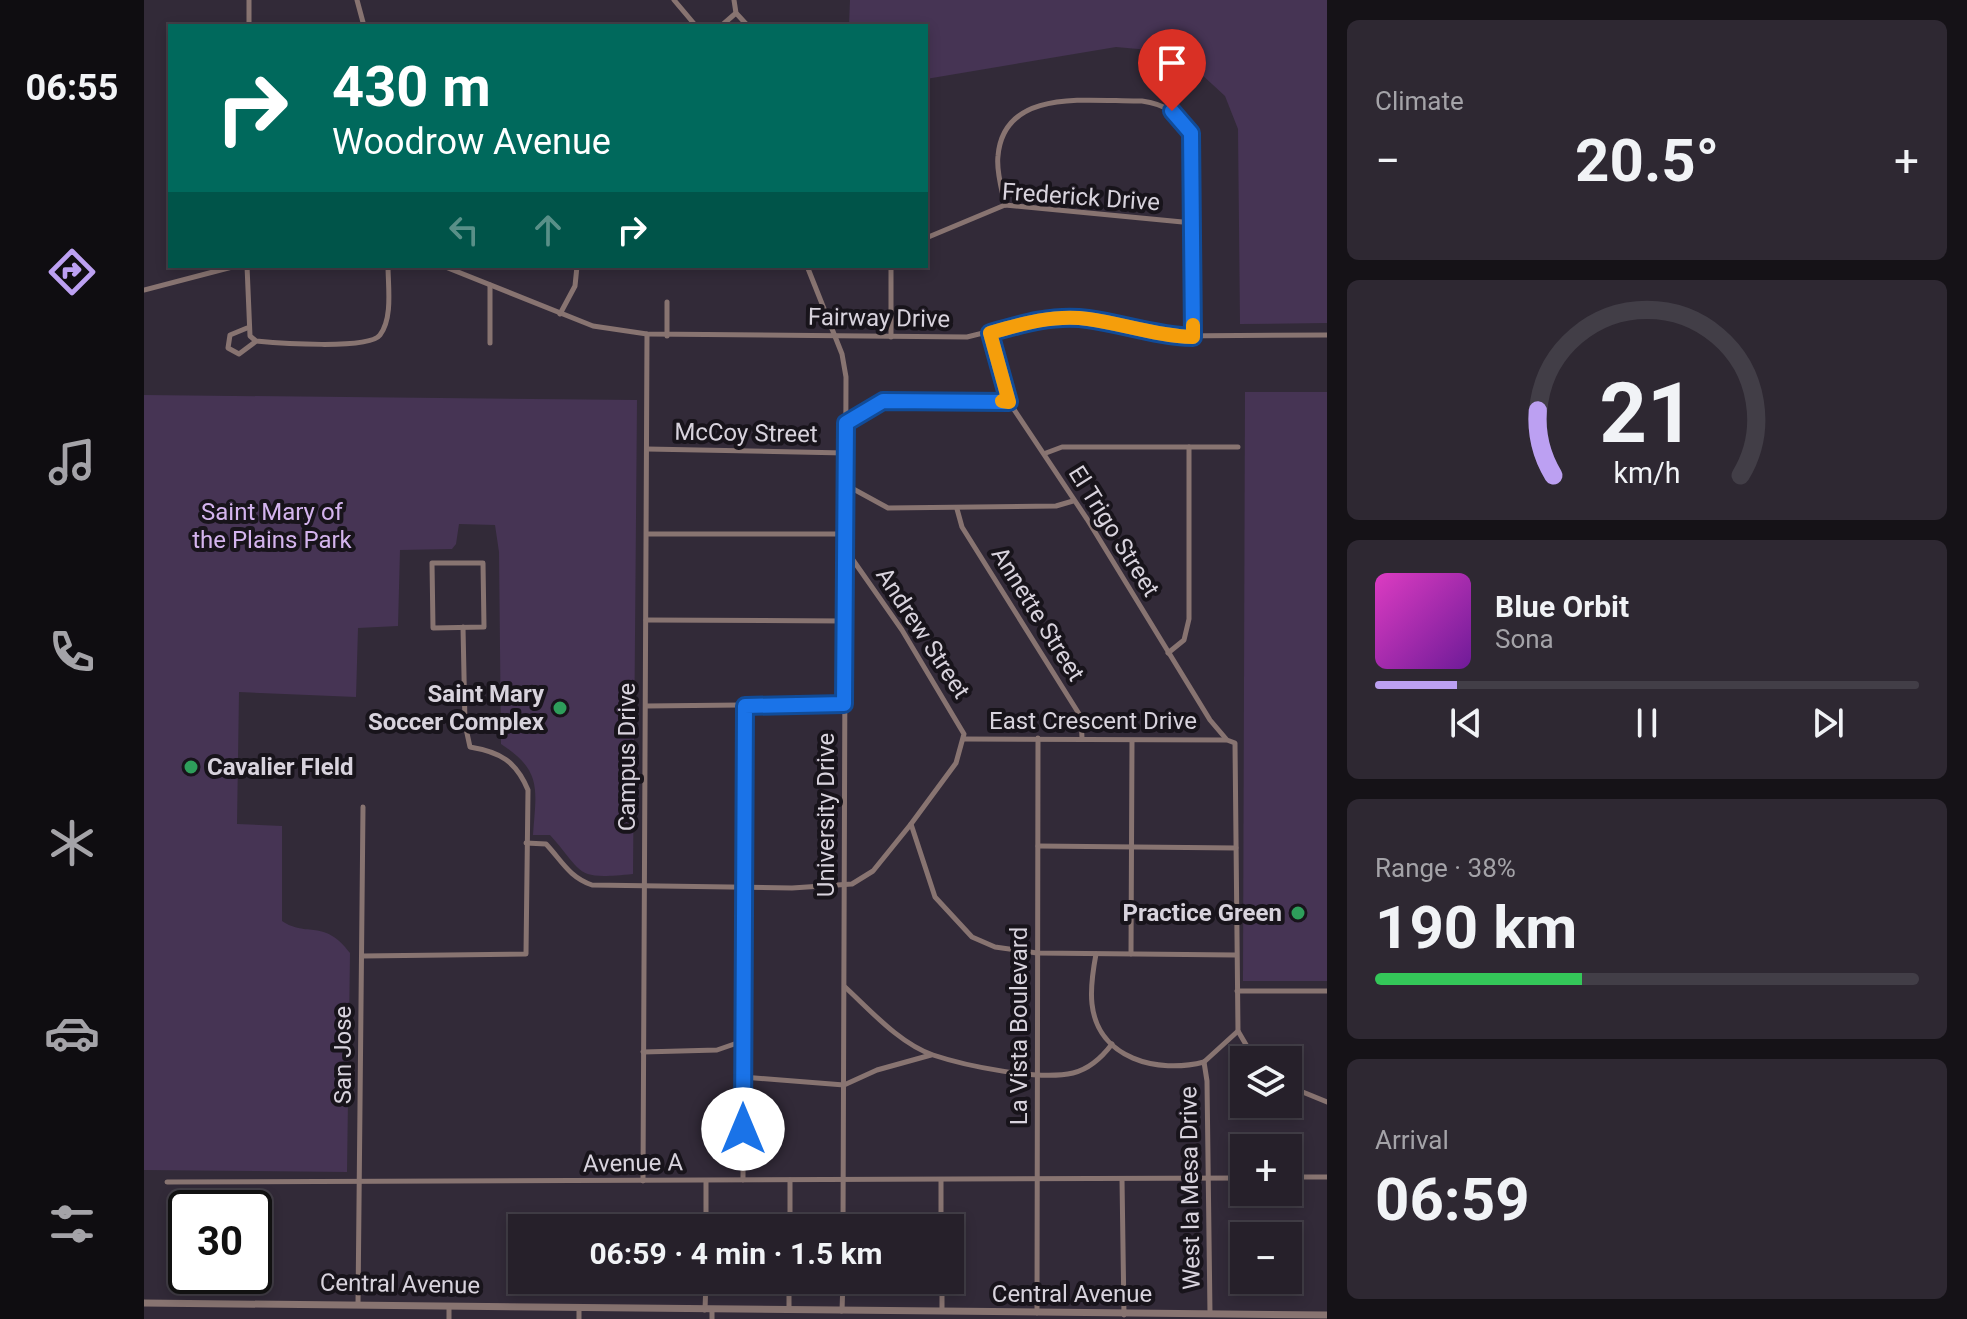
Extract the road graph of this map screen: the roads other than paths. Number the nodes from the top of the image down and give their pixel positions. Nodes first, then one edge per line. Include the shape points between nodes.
1 (249, 0) edge
2 (357, 0) edge
3 (674, 0) edge
4 (734, 0) edge
5 (736, 13) junction
6 (249, 24) edge
7 (363, 24) edge
8 (694, 24) edge
9 (723, 24) edge
10 (746, 24) edge
11 (1005, 205) junction
12 (1193, 223) junction
13 (928, 237) edge
14 (228, 268) edge
15 (247, 268) edge
16 (388, 268) edge
17 (448, 268) edge
18 (577, 268) edge
19 (808, 268) edge
20 (891, 268) edge
21 (490, 285) junction
22 (144, 290) edge
23 (667, 302) dead end
24 (560, 314) junction
25 (247, 328) junction
26 (990, 333) junction
27 (647, 334) junction
28 (834, 335) junction
29 (1327, 335) edge
30 (667, 336) junction
31 (891, 337) junction
32 (1193, 337) junction
33 (256, 341) junction
34 (490, 343) dead end
35 (1009, 402) junction
36 (846, 423) junction
37 (1189, 447) junction
38 (1238, 447) dead end
39 (647, 449) junction
40 (845, 453) junction
41 (1046, 453) junction
42 (846, 485) junction
43 (1073, 501) junction
44 (957, 509) junction
45 (647, 534) junction
46 (845, 534) junction
47 (846, 549) junction
48 (646, 620) junction
49 (845, 621) junction
50 (463, 627) junction
51 (1168, 653) junction
52 (844, 704) junction
53 (646, 706) junction
54 (745, 706) junction
55 (1038, 738) junction
56 (1082, 738) junction
57 (964, 739) junction
58 (1227, 740) junction
59 (1132, 741) junction
60 (363, 807) dead end
61 (911, 824) junction
62 (526, 843) junction
63 (1038, 846) junction
64 (1130, 847) junction
65 (1236, 848) junction
66 (844, 885) junction
67 (644, 887) junction
68 (743, 887) junction
69 (1037, 953) junction
70 (1096, 954) junction
71 (1131, 954) junction
72 (1235, 955) junction
73 (362, 956) junction
74 (845, 987) junction
75 (1237, 991) junction
76 (1327, 991) edge
77 (1238, 1031) junction
78 (743, 1041) junction
79 (1112, 1044) junction
80 (1247, 1046) edge
81 (643, 1052) junction
82 (932, 1055) junction
83 (1204, 1062) junction
84 (1036, 1073) junction
85 (743, 1077) junction
86 (844, 1085) junction
87 (1302, 1092) edge
88 (1327, 1102) edge
89 (1302, 1177) edge
90 (1327, 1177) edge
91 (1209, 1178) junction
92 (1230, 1178) edge
93 (1036, 1179) junction
94 (1122, 1179) junction
95 (743, 1180) junction
96 (790, 1180) junction
97 (843, 1180) junction
98 (941, 1180) junction
99 (643, 1181) junction
100 (706, 1181) junction
101 (167, 1182) dead end
102 (360, 1182) junction
103 (706, 1214) edge
104 (790, 1214) edge
105 (843, 1214) edge
106 (941, 1214) edge
107 (789, 1294) edge
108 (843, 1294) edge
109 (942, 1294) edge
110 (144, 1303) edge
111 (358, 1304) junction
112 (449, 1305) junction
113 (579, 1307) junction
114 (789, 1310) junction
115 (710, 1313) edge
116 (942, 1313) junction
117 (1210, 1314) junction
118 (1037, 1315) junction
119 (1327, 1315) edge
120 (842, 1316) edge
121 (1124, 1316) junction
122 (1227, 1316) edge
123 (449, 1319) edge
124 (579, 1319) edge

1 - 6 street
2 - 7 street
3 - 8 street
4 - 5 street
5 - 9 street
5 - 10 street
11 - 12 street, Frederick Drive
11 - 12 street via 997,158 1008,125 1019,113 1046,103 1142,101 1172,111 1191,133
11 - 13 street, Frederick Drive
12 - 32 street
14 - 22 street
15 - 25 street
16 - 33 street via 386,325 375,339
17 - 21 street, Fairway Drive
18 - 24 street via 575,286
19 - 28 street, University Drive
20 - 31 street
21 - 24 street, Fairway Drive
21 - 34 street
23 - 30 street
24 - 27 street, Fairway Drive via 593,326
25 - 33 street
25 - 33 street via 230,335 228,348 239,354
26 - 31 street, Fairway Drive
26 - 32 street, Fairway Drive via 1068,318
26 - 35 street, El Trigo Street
27 - 30 street, Fairway Drive
27 - 39 street, Campus Drive
28 - 30 street, Fairway Drive
28 - 31 street, Fairway Drive
28 - 36 street, University Drive via 846,377
29 - 32 street, Fairway Drive
35 - 36 street via 883,401
35 - 41 street, El Trigo Street
36 - 40 street, University Drive
37 - 38 street
37 - 41 street via 1062,447
37 - 51 street via 1189,619 1184,640
39 - 40 street, McCoy Street
39 - 45 street, Campus Drive
40 - 42 street, University Drive
41 - 43 street, El Trigo Street
42 - 44 street via 888,508
42 - 46 street, University Drive
43 - 44 street
43 - 51 street, El Trigo Street
44 - 56 street, Annette Street via 962,527 1081,717
45 - 46 street
45 - 48 street, Campus Drive
46 - 47 street, University Drive
47 - 49 street, University Drive
47 - 57 street, Andrew Street via 962,726
48 - 49 street
48 - 53 street, Campus Drive
49 - 52 street, University Drive
50 - 50 street via 433,628 432,563 483,563 484,627
50 - 62 street via 470,747 510,760 521,772 528,790
51 - 58 street, El Trigo Street
52 - 54 street
52 - 66 street, University Drive
53 - 54 street
53 - 67 street, Campus Drive
54 - 68 street
55 - 56 street, East Crescent Drive
55 - 57 street, East Crescent Drive
55 - 63 street, La Vista Boulevard
56 - 59 street, East Crescent Drive
57 - 61 street, East Crescent Drive via 956,763
58 - 59 street, East Crescent Drive
58 - 65 street via 1238,752
59 - 64 street
60 - 73 street, San Jose
61 - 66 street, East Crescent Drive via 873,871
61 - 69 street via 935,897 951,918 972,937 995,947
62 - 67 street via 546,844 578,880
62 - 73 street via 526,954
63 - 64 street
63 - 69 street, La Vista Boulevard
64 - 65 street
64 - 71 street
65 - 72 street
66 - 68 street
66 - 74 street, University Drive
67 - 68 street
67 - 81 street, Campus Drive
68 - 78 street
69 - 70 street
69 - 84 street, La Vista Boulevard
70 - 71 street
70 - 79 street via 1092,1005
71 - 72 street
72 - 75 street
73 - 102 street, San Jose
74 - 82 street
74 - 86 street, University Drive
75 - 76 street
75 - 77 street
77 - 80 street
77 - 83 street
78 - 81 street via 717,1050
78 - 85 street
79 - 83 street via 1133,1061 1188,1066
79 - 84 street via 1075,1073
81 - 99 street, Campus Drive
82 - 84 street
82 - 86 street
83 - 91 street, West la Mesa Drive
84 - 93 street, La Vista Boulevard
85 - 86 street
85 - 95 street
86 - 97 street, University Drive
87 - 88 street
89 - 90 street
91 - 92 street, Avenue A
91 - 94 street, Avenue A
91 - 117 street, West la Mesa Drive
93 - 94 street, Avenue A
93 - 98 street, Avenue A
93 - 118 street, La Vista Boulevard
94 - 121 street
95 - 96 street, Avenue A
95 - 100 street, Avenue A
96 - 97 street, Avenue A
96 - 104 street
97 - 98 street, Avenue A
97 - 105 street, University Drive
98 - 106 street
99 - 100 street, Avenue A
99 - 102 street, Avenue A
100 - 103 street
101 - 102 street, Avenue A
102 - 111 street, San Jose
107 - 114 street
108 - 120 street
109 - 116 street
110 - 111 street, Central Avenue
111 - 112 street, Central Avenue
112 - 113 street, Central Avenue
112 - 123 street
113 - 115 street, Central Avenue
113 - 124 street
114 - 115 street, Central Avenue
114 - 120 street, Central Avenue
116 - 118 street, Central Avenue
116 - 120 street, Central Avenue
117 - 121 street, Central Avenue
117 - 122 street, Central Avenue
118 - 121 street, Central Avenue
119 - 122 street, Central Avenue

